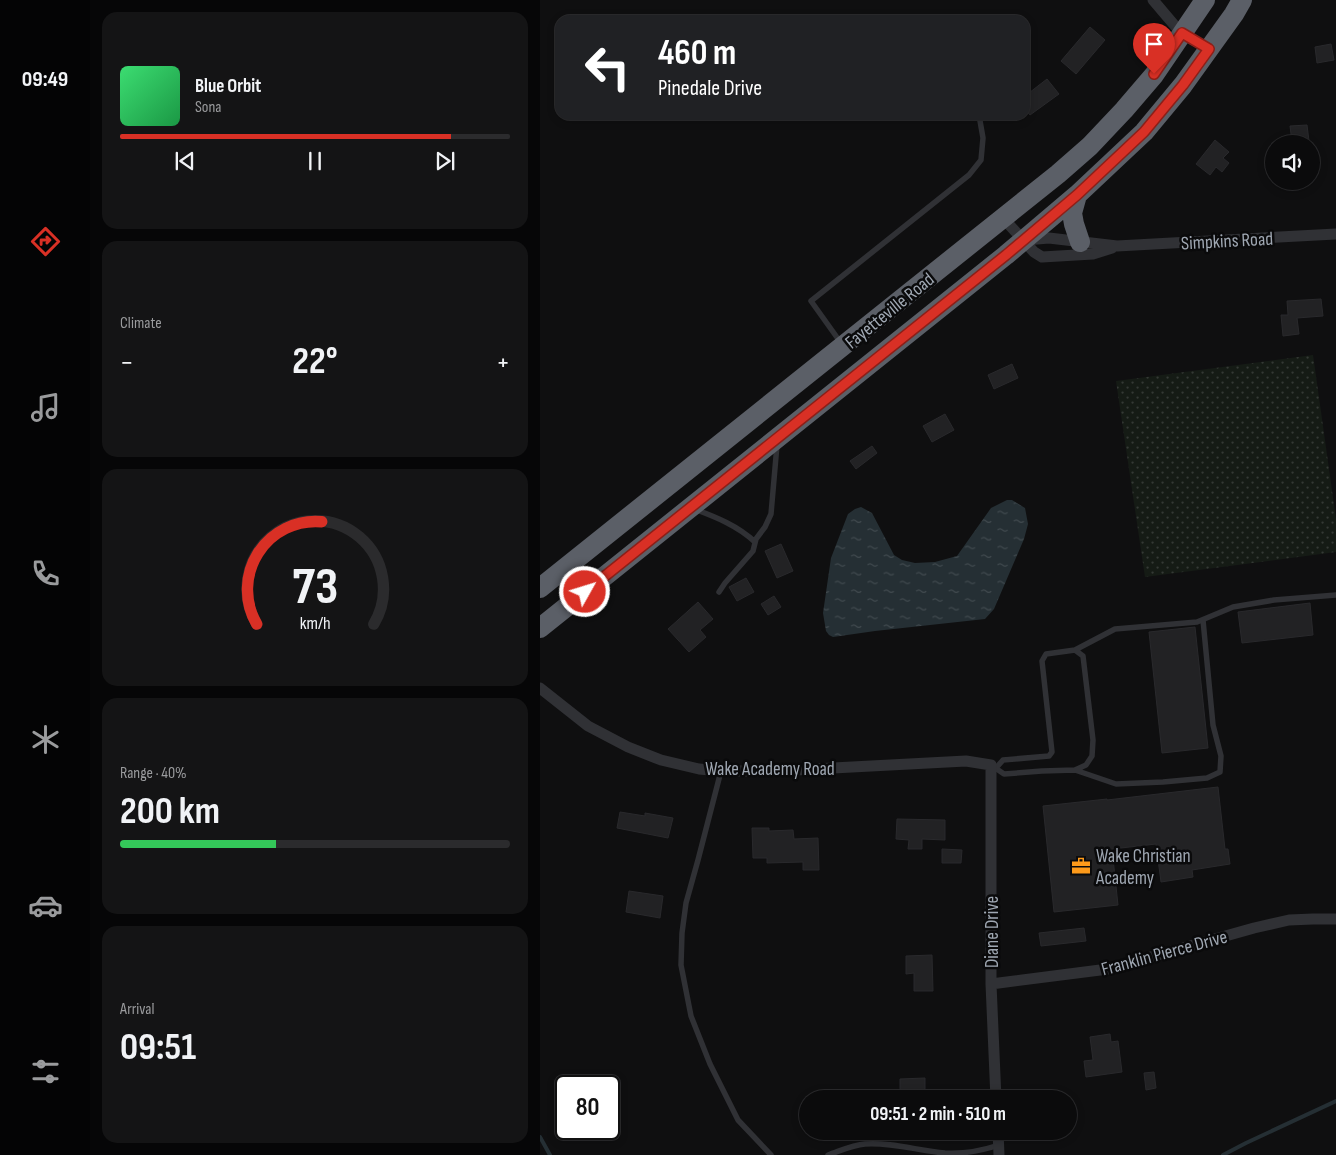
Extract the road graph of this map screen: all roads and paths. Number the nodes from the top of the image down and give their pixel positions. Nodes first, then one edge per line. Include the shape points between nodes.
1 (1153, 0) edge
2 (1205, 0) edge
3 (1242, 0) edge
4 (1182, 33) junction
5 (1209, 49) junction
6 (980, 120) edge
7 (1077, 195) junction
8 (1004, 219) junction
9 (1336, 234) edge
10 (1023, 241) junction
11 (1080, 242) junction
12 (1117, 246) junction
13 (843, 347) junction
14 (777, 438) junction
15 (690, 508) junction
16 (756, 542) junction
17 (540, 588) edge
18 (719, 592) dead end
19 (1336, 595) edge
20 (1203, 620) junction
21 (540, 628) edge
22 (1076, 650) junction
23 (540, 688) edge
24 (993, 767) junction
25 (1075, 770) junction
26 (721, 772) junction
27 (1336, 920) edge
28 (991, 984) junction
29 (996, 1090) edge
30 (999, 1150) edge
31 (771, 1155) edge
32 (828, 1155) edge

1 - 4 street
2 - 4 highway, Fayetteville Road
3 - 5 highway, Fayetteville Road
4 - 5 street
4 - 8 highway, Fayetteville Road via 1154,74 1090,146
5 - 7 highway, Fayetteville Road via 1144,132
6 - 13 lane via 983,138 981,160 969,176 811,301
7 - 10 highway, Fayetteville Road
7 - 11 highway via 1072,214
8 - 10 street, Simpkins Road
8 - 13 highway, Fayetteville Road
9 - 12 street, Simpkins Road
10 - 11 street, Simpkins Road via 1049,238
10 - 12 street, Simpkins Road via 1042,257 1093,254
10 - 14 highway, Fayetteville Road
11 - 12 street, Simpkins Road
13 - 17 highway, Fayetteville Road
14 - 15 highway, Fayetteville Road
14 - 16 lane via 771,514
15 - 16 lane via 744,532
15 - 21 highway, Fayetteville Road
16 - 18 lane via 753,551
19 - 20 lane via 1233,607
20 - 22 lane via 1115,629
20 - 25 lane via 1213,725 1221,756 1220,772 1207,778 1116,784
22 - 24 lane via 1046,654 1042,660 1052,752 1049,756 1003,760
22 - 25 lane via 1083,656 1093,740 1092,756 1086,765
23 - 26 street, Wake Academy Road via 588,726 628,748 661,760
24 - 25 lane via 1004,774
24 - 26 street, Wake Academy Road via 966,761
24 - 28 street, Diane Drive
26 - 31 lane via 686,903 681,965 691,1016 710,1064 738,1120
27 - 28 street, Franklin Pierce Drive via 1289,920 1108,969
28 - 29 street, Diane Drive
30 - 32 lane via 945,1153 866,1144

